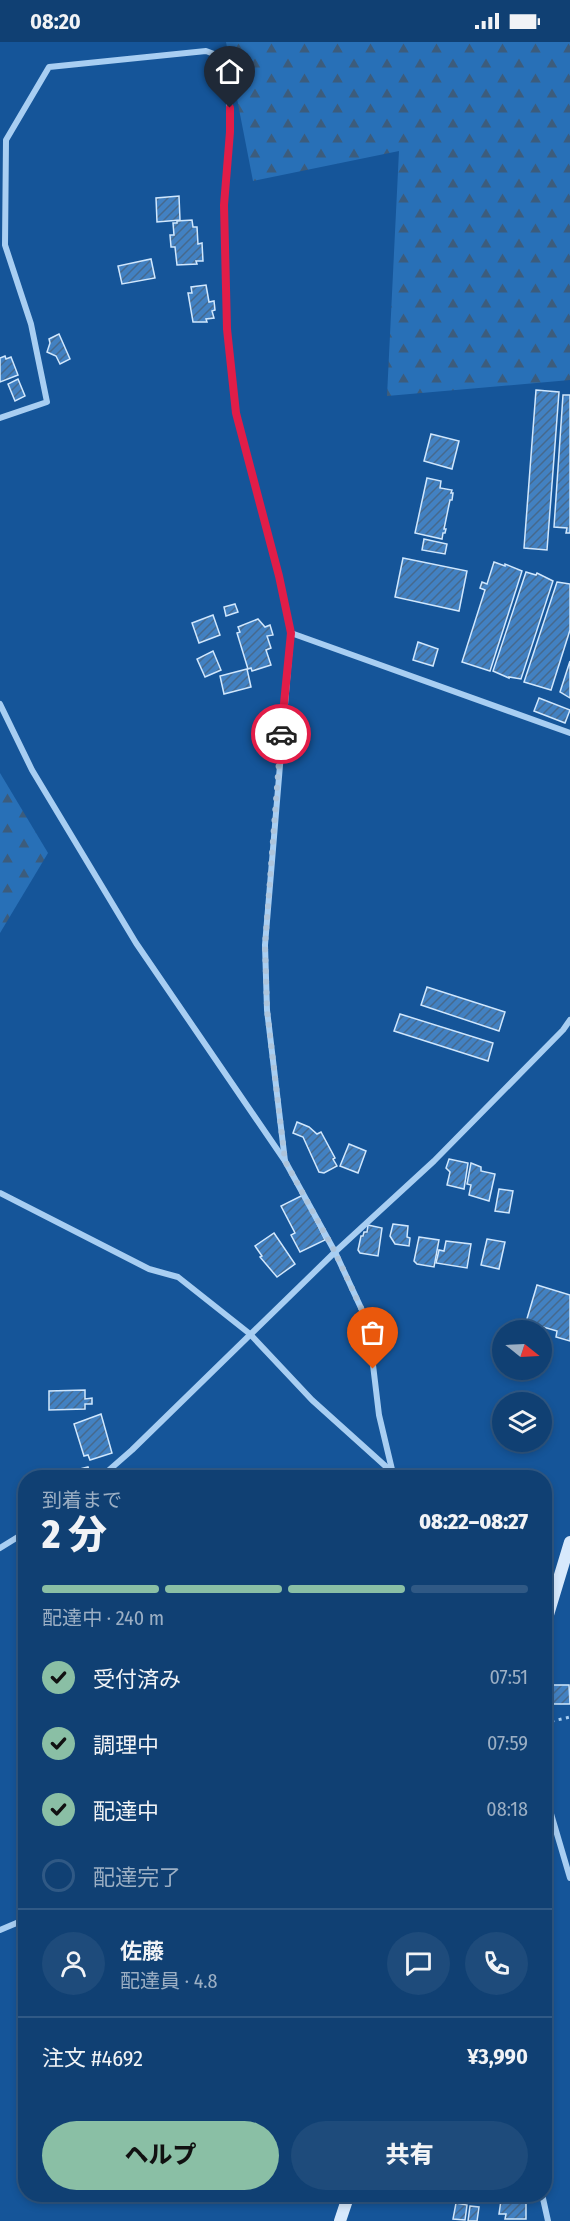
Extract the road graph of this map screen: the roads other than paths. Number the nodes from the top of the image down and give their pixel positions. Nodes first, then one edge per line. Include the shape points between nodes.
1 (0, 418) edge
2 (291, 633) junction
3 (0, 705) edge
4 (570, 733) edge
5 (570, 1020) edge
6 (285, 1161) junction
7 (0, 1193) edge
8 (335, 1252) junction
9 (249, 1334) junction
10 (109, 1470) edge
11 (388, 1470) edge
12 (392, 1470) edge
13 (18, 1537) edge
14 (570, 1542) edge
15 (0, 1548) edge
16 (552, 1602) edge
17 (552, 1818) edge
18 (570, 1878) edge
19 (18, 1922) edge
20 (0, 1930) edge
21 (346, 2202) edge
22 (544, 2202) edge
23 (340, 2221) edge
24 (548, 2221) edge

1 - 2 street via 46,402 31,324 5,245 6,140 49,67 206,51 214,54 229,85 224,205 227,329 236,413
2 - 4 street
2 - 6 street via 265,945 267,1010
3 - 6 street via 32,770 136,943
5 - 8 street via 434,1161
6 - 8 street
7 - 9 street via 149,1269 178,1277
8 - 9 street
8 - 12 street via 368,1323 379,1415
9 - 10 street
9 - 11 street
13 - 15 street
14 - 16 street
17 - 18 street
19 - 20 street
21 - 23 street
22 - 24 street

